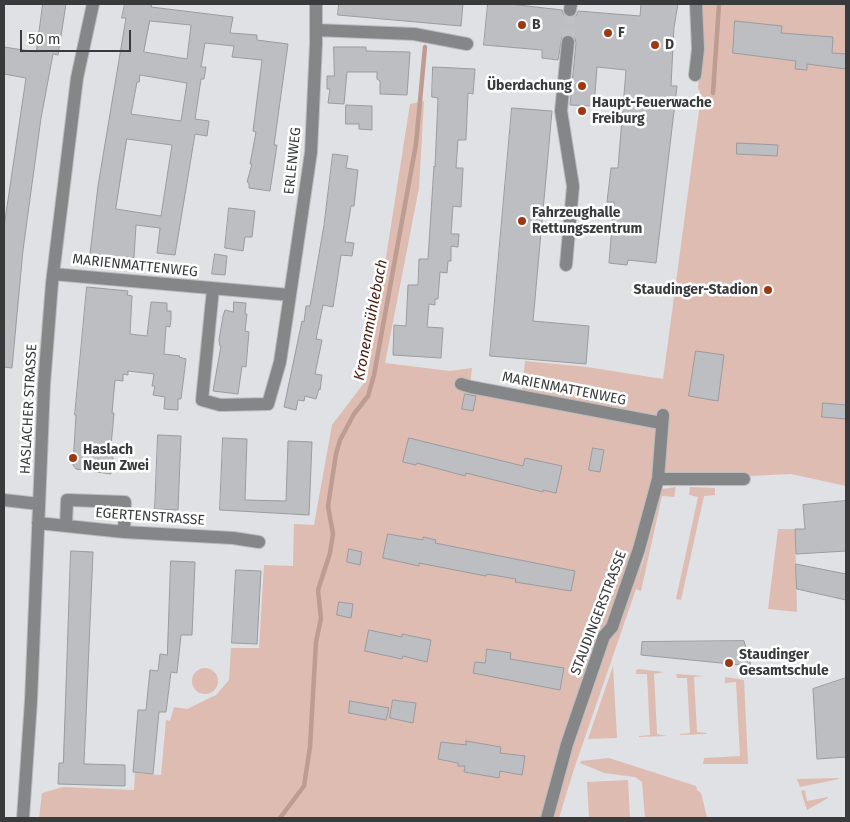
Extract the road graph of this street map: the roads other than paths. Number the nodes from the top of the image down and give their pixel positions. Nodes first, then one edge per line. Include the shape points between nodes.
1 (93, 4) edge
2 (316, 4) edge
3 (696, 4) edge
4 (316, 30) junction
5 (568, 42) tunnel mouth
6 (467, 44) dead end
7 (695, 75) dead end
8 (566, 265) dead end
9 (53, 274) junction
10 (213, 289) junction
11 (290, 295) junction
12 (461, 384) dead end
13 (662, 419) joint
14 (658, 479) junction
15 (744, 479) dead end
16 (4, 500) edge
17 (39, 504) junction
18 (38, 523) junction
19 (66, 526) junction
20 (124, 532) junction
21 (259, 542) dead end
22 (23, 818) edge
23 (546, 818) edge

1 - 9 street, HASLACHER STRASSE via 77,78
2 - 4 street, ERLENWEG
3 - 7 street via 698,49
4 - 6 street via 414,34
4 - 11 street, ERLENWEG via 311,152
5 - 8 street via 561,112 573,186
9 - 10 street, MARIENMATTENWEG
9 - 17 street, HASLACHER STRASSE
10 - 11 street, MARIENMATTENWEG
10 - 11 street, MARIENMATTENWEG via 202,400 220,405 268,404 280,362
12 - 13 street, MARIENMATTENWEG
13 - 14 street, STAUDINGERSTRASSE
14 - 15 street
14 - 23 street, STAUDINGERSTRASSE via 639,549 612,627 604,636
16 - 17 street
17 - 18 street, HASLACHER STRASSE
18 - 19 street, EGERTENSTRASSE
18 - 22 street, HASLACHER STRASSE
19 - 20 street, EGERTENSTRASSE
19 - 20 street via 67,500 125,502
20 - 21 street, EGERTENSTRASSE

